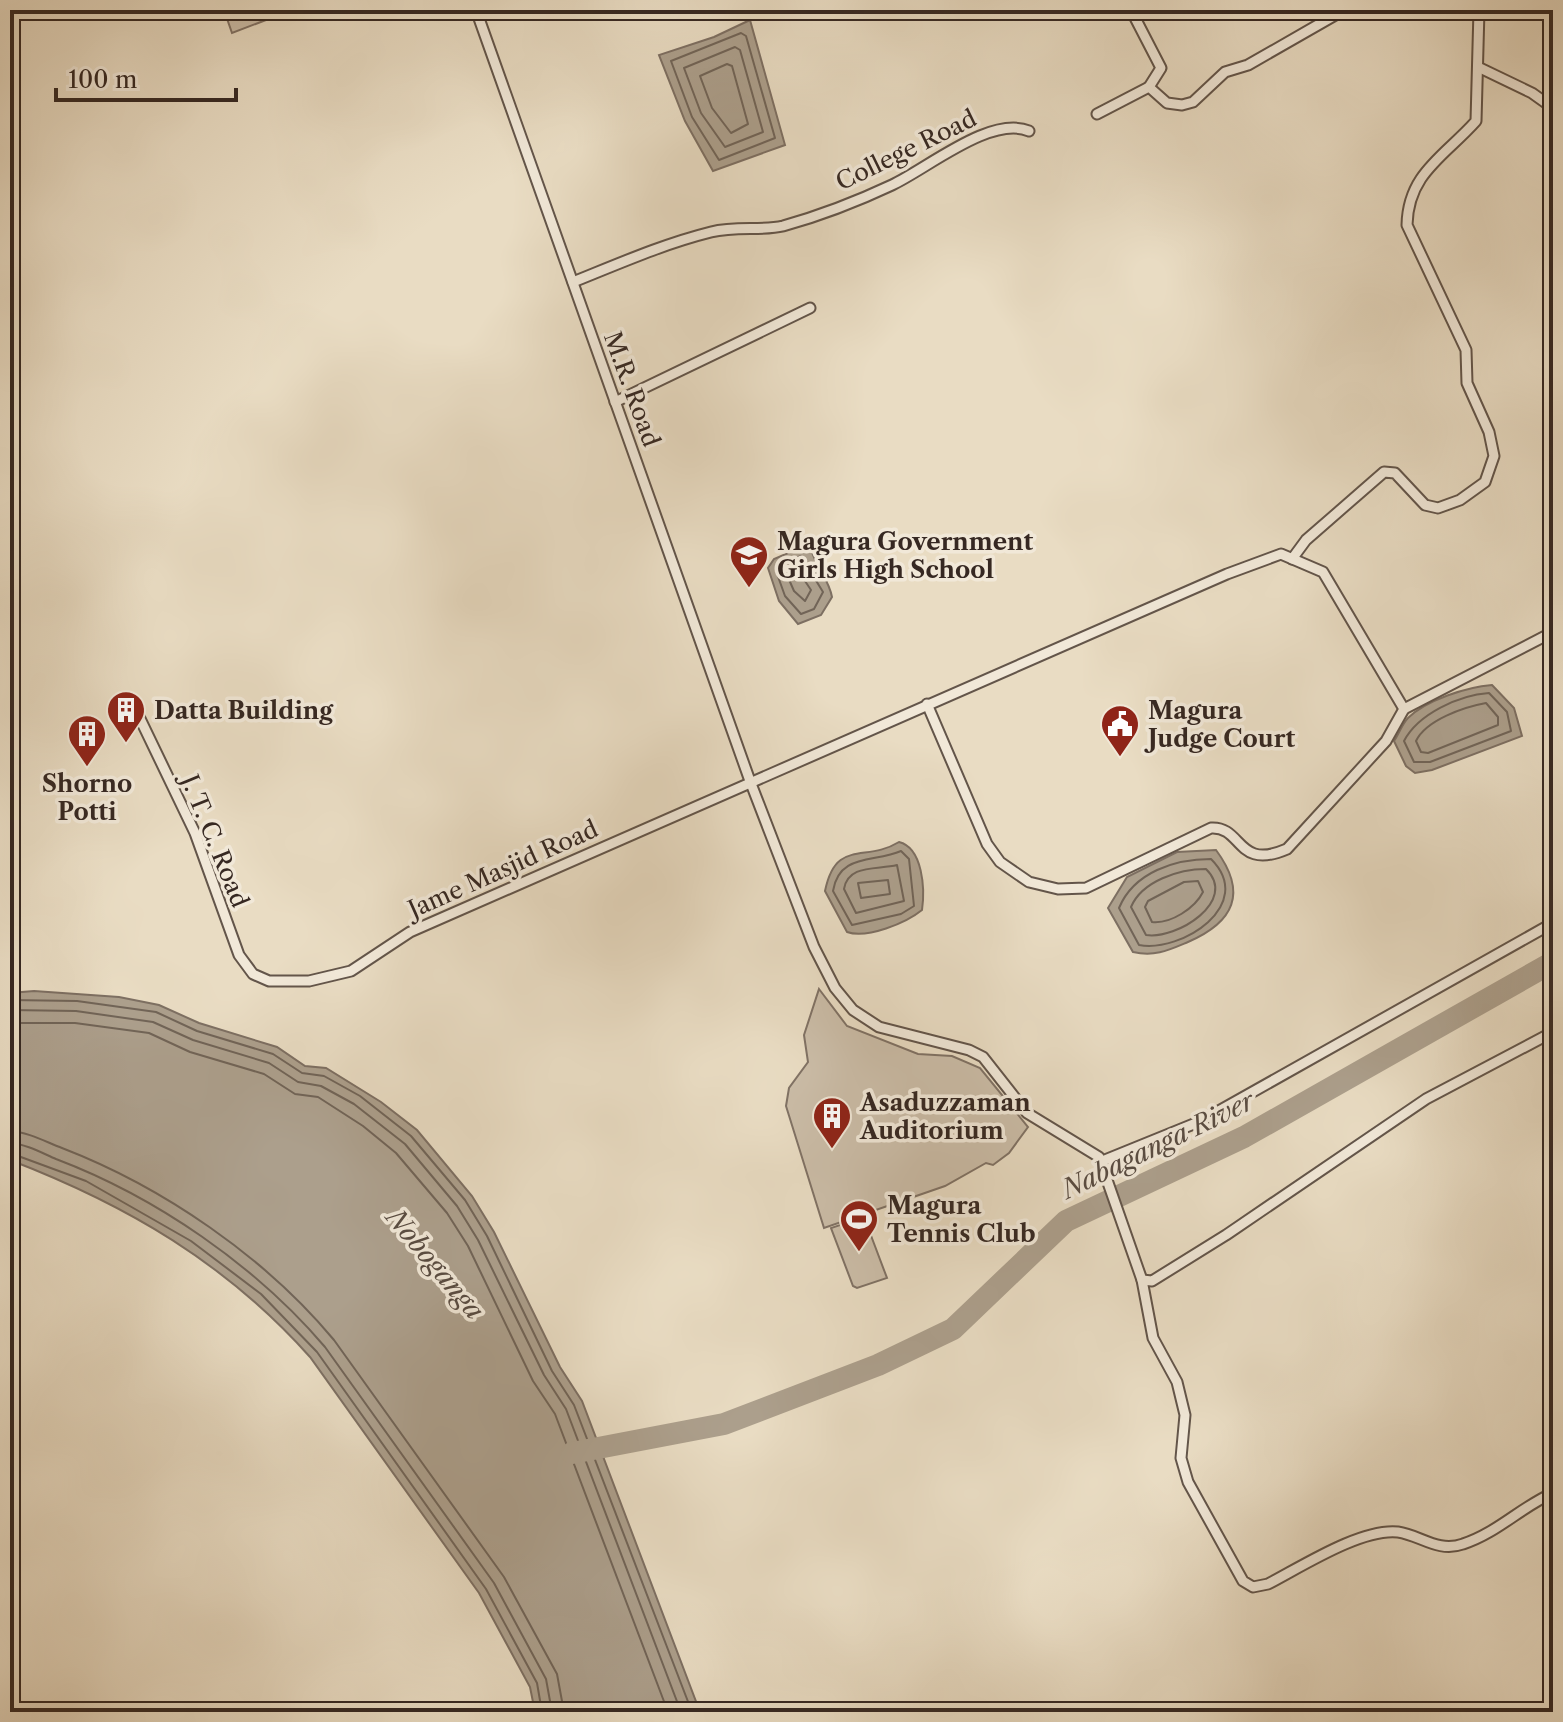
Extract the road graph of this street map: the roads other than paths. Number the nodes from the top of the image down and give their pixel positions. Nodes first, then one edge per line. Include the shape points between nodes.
1 (476, 10) edge
2 (1131, 10) edge
3 (1344, 10) edge
4 (1479, 10) edge
5 (1478, 67) junction
6 (1149, 87) junction
7 (1553, 108) edge
8 (1097, 114) dead end
9 (1029, 131) dead end
10 (573, 282) junction
11 (810, 308) dead end
12 (615, 402) junction
13 (1292, 559) junction
14 (1553, 632) edge
15 (132, 702) dead end
16 (927, 704) junction
17 (1404, 709) junction
18 (750, 781) junction
19 (1553, 923) edge
20 (273, 981) joint
21 (1553, 1032) edge
22 (1099, 1160) junction
23 (1142, 1280) junction
24 (1553, 1493) edge

1 - 10 street, M.R. Road
2 - 6 street via 1161,68
3 - 6 street via 1248,65 1225,72 1193,102 1167,103
4 - 5 street
5 - 7 street
5 - 13 street via 1476,121 1423,171 1407,202 1407,225 1466,350 1467,383 1494,456 1485,482 1438,508 1425,505 1395,473 1384,472 1306,540
6 - 8 street
9 - 10 street, College Road via 1017,126 993,129 891,186 830,209 780,227 738,226 686,238
10 - 12 street, M.R. Road
11 - 12 street
12 - 18 street, M.R. Road
13 - 16 street, Jame Masjid Road via 1281,554 1227,574
13 - 17 street via 1323,572
14 - 17 street
15 - 20 street, J. T. C. Road via 195,833 242,960 255,976
16 - 17 street via 993,854 1029,882 1058,889 1086,888 1211,828 1228,831 1243,850 1256,855 1287,849 1386,741
16 - 18 street, Jame Masjid Road
18 - 20 street, Jame Masjid Road via 410,932 351,971 309,981
18 - 22 street, M.R. Road via 814,947 853,1010 879,1027 983,1057 1027,1113
19 - 22 street via 1201,1121
21 - 23 street via 1426,1099 1226,1235 1152,1281
22 - 23 street
23 - 24 street via 1153,1338 1180,1393 1185,1415 1181,1458 1188,1482 1232,1564 1253,1587 1377,1533 1400,1532 1433,1545 1460,1546

